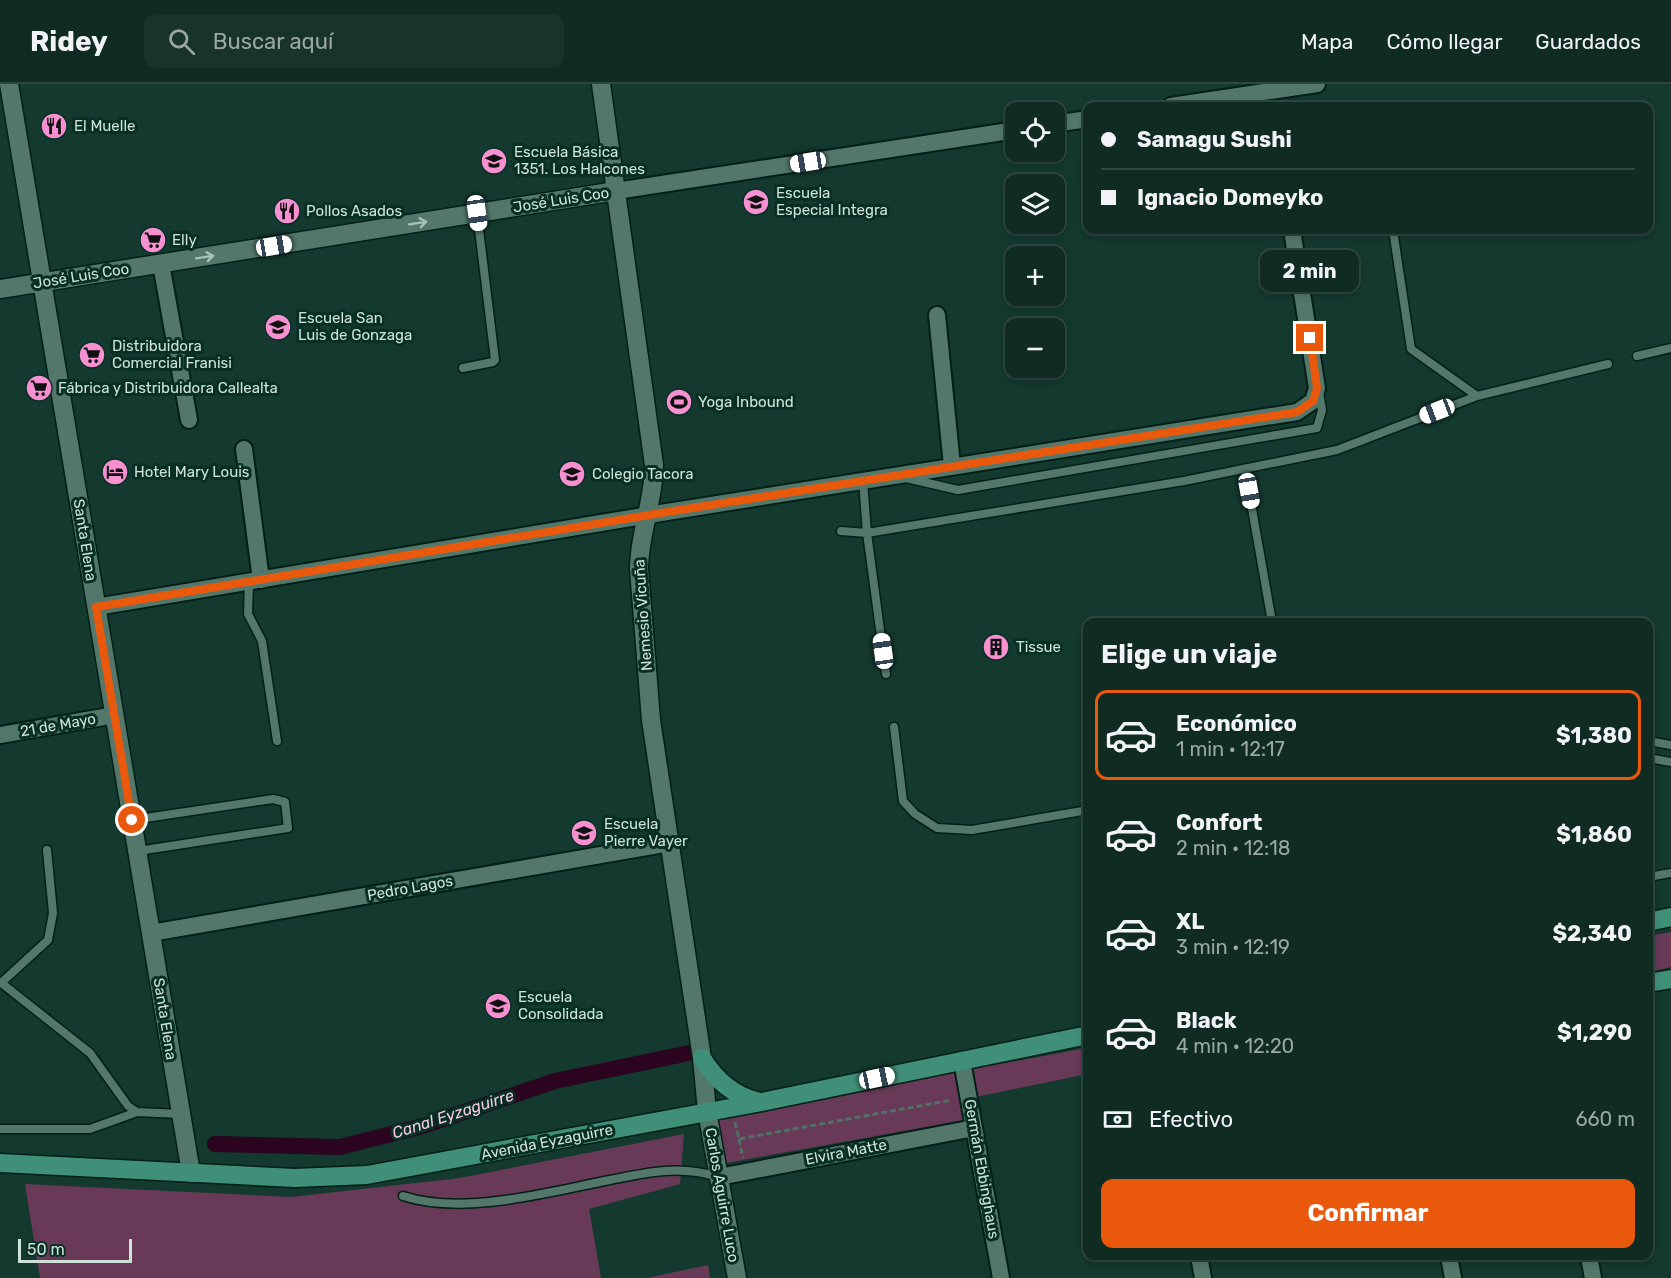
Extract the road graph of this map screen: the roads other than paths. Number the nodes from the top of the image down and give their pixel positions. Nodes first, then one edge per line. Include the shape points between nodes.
1 (9, 84) edge
2 (601, 84) edge
3 (1317, 84) edge
4 (1270, 94) edge
5 (1204, 102) edge
6 (1083, 120) edge
7 (1065, 122) edge
8 (1005, 132) edge
9 (616, 191) junction
10 (477, 213) junction
11 (1293, 234) edge
12 (1394, 234) edge
13 (161, 264) junction
14 (44, 282) junction
15 (0, 289) edge
16 (937, 315) dead end
17 (1671, 348) edge
18 (1637, 356) dead end
19 (1608, 363) dead end
20 (463, 368) dead end
21 (1317, 381) junction
22 (1477, 396) junction
23 (189, 420) dead end
24 (244, 449) dead end
25 (952, 466) junction
26 (1245, 469) junction
27 (894, 476) junction
28 (862, 481) junction
29 (648, 515) junction
30 (841, 531) dead end
31 (867, 533) junction
32 (255, 581) junction
33 (96, 607) junction
34 (1271, 618) edge
35 (886, 674) dead end
36 (115, 715) junction
37 (894, 728) dead end
38 (0, 735) edge
39 (277, 741) dead end
40 (1653, 742) edge
41 (1671, 745) edge
42 (1653, 759) edge
43 (1671, 762) edge
44 (1083, 811) edge
45 (132, 820) junction
46 (670, 843) junction
47 (47, 850) dead end
48 (138, 851) junction
49 (1671, 873) edge
50 (1653, 876) edge
51 (1671, 917) edge
52 (1653, 921) edge
53 (151, 933) junction
54 (1671, 979) edge
55 (1653, 981) edge
56 (1, 982) edge
57 (1083, 1036) edge
58 (702, 1058) junction
59 (962, 1061) junction
60 (762, 1102) junction
61 (707, 1111) junction
62 (137, 1112) junction
63 (181, 1114) junction
64 (974, 1128) junction
65 (0, 1129) edge
66 (0, 1164) edge
67 (191, 1173) junction
68 (718, 1177) junction
69 (403, 1196) dead end
70 (1200, 1260) edge
71 (1450, 1260) edge
72 (1590, 1260) edge
73 (737, 1278) edge
74 (1001, 1278) edge
75 (1203, 1278) edge
76 (1454, 1278) edge
77 (1593, 1278) edge

1 - 14 street, Santa Elena
2 - 9 street, Nemesio Vicuña
3 - 4 street
4 - 5 street
6 - 7 street
8 - 9 street, José Luis Coo
9 - 10 street, José Luis Coo
9 - 29 street, Nemesio Vicuña via 653,455
13 -> 10 street, José Luis Coo
10 - 20 lane via 495,360
11 - 21 street
12 - 22 lane via 1411,349
13 - 14 street, José Luis Coo
13 - 23 street
14 - 15 street, José Luis Coo
14 - 33 street, Santa Elena
16 - 25 street
17 - 18 lane
19 - 22 lane
21 - 25 street via 1313,401 1297,412
21 - 27 lane via 1323,410 1317,428 958,490
22 - 26 lane via 1337,450
24 - 32 street
25 - 27 street
26 - 31 lane
26 - 34 lane
27 - 28 street
28 - 29 street
28 - 31 lane
29 - 32 street
29 - 46 street, Nemesio Vicuña via 639,569 651,720
30 - 31 lane
31 - 35 lane
32 - 33 street
32 - 39 lane via 248,614 262,641
33 - 36 street, Santa Elena
36 - 38 street, 21 de Mayo
36 - 45 street, Santa Elena
37 - 44 lane via 903,801 937,828 972,830
40 - 41 lane
42 - 43 lane
45 - 48 street, Santa Elena
45 - 48 lane via 273,799 285,802 288,828
46 - 53 street, Pedro Lagos
46 - 58 street, Nemesio Vicuña
47 - 56 lane via 53,914 48,940
48 - 53 street, Santa Elena
49 - 50 lane
51 - 52 main road
53 - 63 street, Santa Elena
54 - 55 main road
56 - 62 lane via 90,1053 128,1106
57 - 59 main road, Avenida Eyzaguirre
58 - 60 main road via 730,1090
58 - 61 street, Nemesio Vicuña
59 - 60 main road, Avenida Eyzaguirre
59 - 64 street, Germán Ebbinghaus
60 - 61 main road, Avenida Eyzaguirre
61 - 67 main road, Avenida Eyzaguirre via 367,1175 295,1178
61 - 68 street, Carlos Aguirre Luco
62 - 63 lane
62 - 65 lane via 90,1129
63 - 67 street, Santa Elena
64 - 68 street, Elvira Matte
64 - 74 street, Germán Ebbinghaus
66 - 67 main road, Avenida Eyzaguirre
68 - 69 lane via 697,1170 662,1170 458,1205
68 - 73 street, Carlos Aguirre Luco
70 - 75 street
71 - 76 street
72 - 77 street

